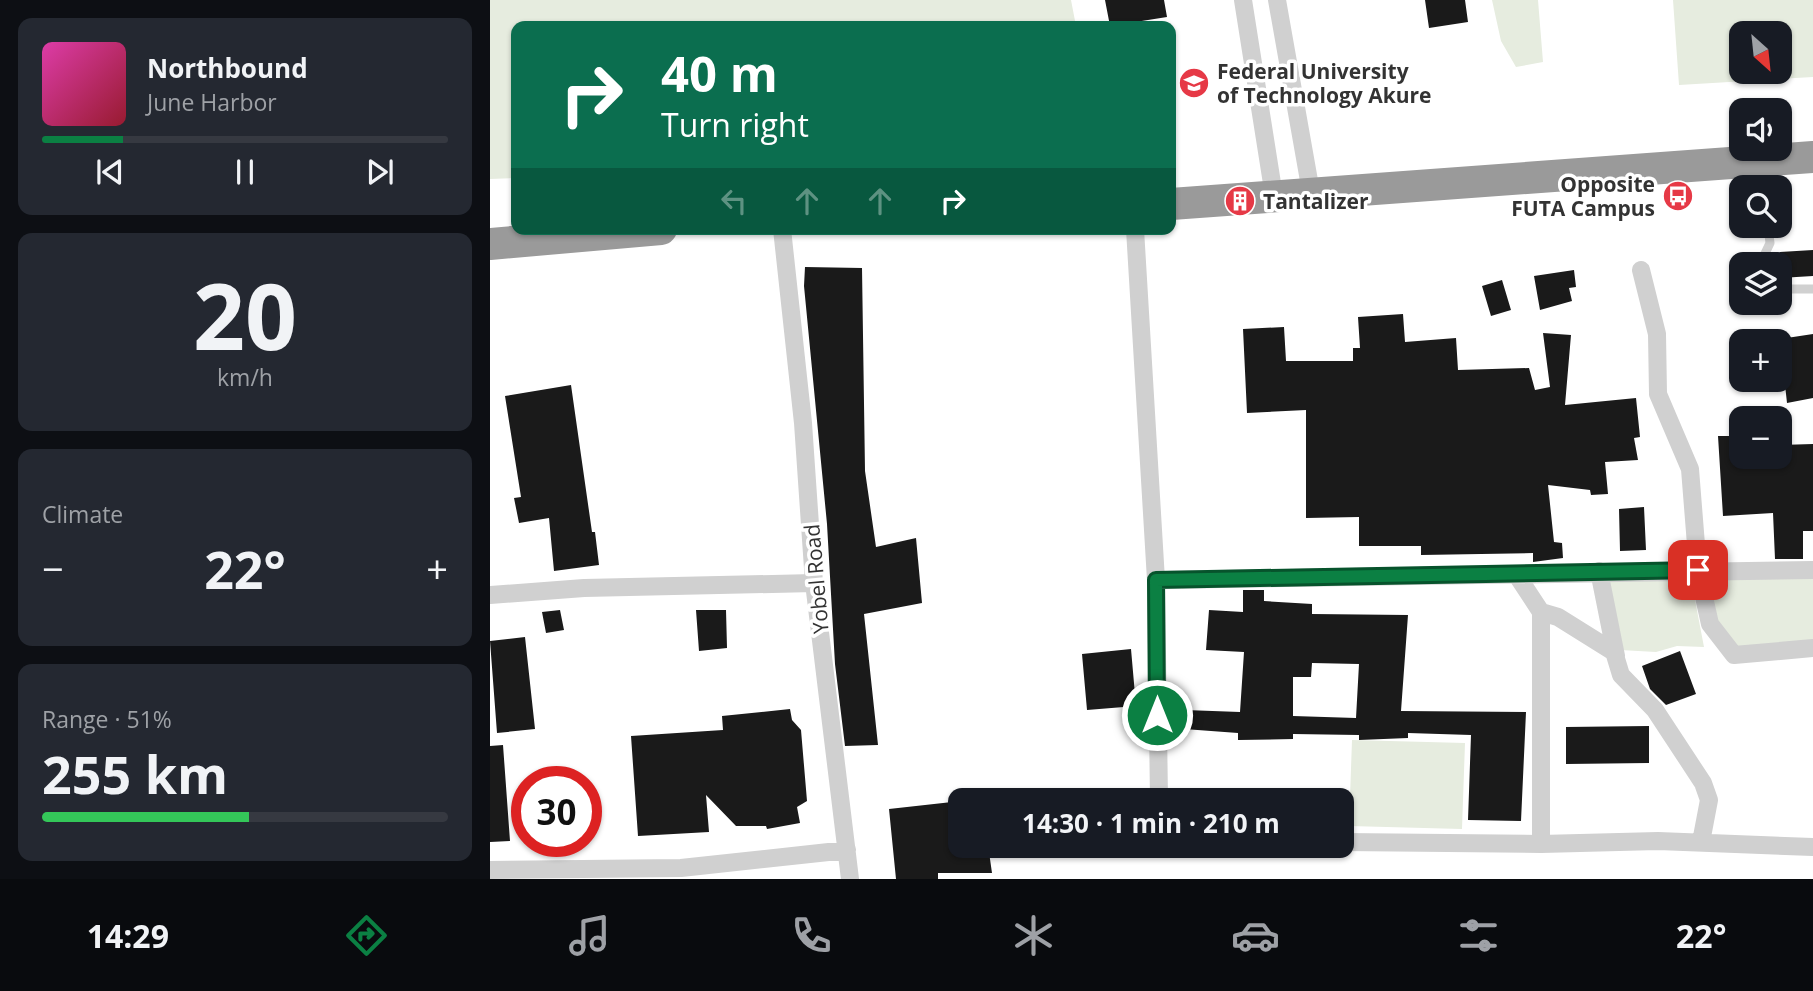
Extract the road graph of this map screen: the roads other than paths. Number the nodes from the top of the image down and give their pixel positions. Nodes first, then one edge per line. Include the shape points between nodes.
1 (1243, 0) edge
2 (1277, 0) edge
3 (1290, 80) junction
4 (1257, 85) junction
5 (1813, 157) edge
6 (1762, 174) edge
7 (1311, 192) junction
8 (1274, 196) junction
9 (1176, 204) edge
10 (593, 235) edge
11 (783, 235) edge
12 (1135, 235) edge
13 (490, 244) edge
14 (1641, 270) dead end
15 (1792, 289) edge
16 (1813, 289) edge
17 (1698, 570) junction
18 (1813, 570) edge
19 (1599, 571) junction
20 (1516, 573) junction
21 (1156, 580) junction
22 (814, 583) junction
23 (490, 595) edge
24 (1541, 612) junction
25 (1813, 648) edge
26 (1614, 652) junction
27 (1621, 675) junction
28 (1158, 788) edge
29 (1354, 842) edge
30 (1701, 842) junction
31 (1541, 844) junction
32 (1813, 847) edge
33 (847, 850) junction
34 (490, 870) edge
35 (592, 874) edge
36 (850, 879) edge

1 - 4 street
2 - 3 street
3 - 4 street
3 - 7 street
4 - 8 street
5 - 6 highway
6 - 7 highway
7 - 8 highway
8 - 9 highway
10 - 13 highway
11 - 22 street, Yobel Road
12 - 21 street
14 - 17 street via 1657,334 1658,394 1690,469
15 - 16 lane
17 - 18 street
17 - 19 street
17 - 25 street via 1710,624 1734,655
19 - 20 street
19 - 26 street
20 - 21 street
20 - 24 street
21 - 28 street
22 - 23 street via 584,588
22 - 33 street, Yobel Road
24 - 26 street via 1558,617
24 - 31 street
26 - 27 street
26 - 27 street via 1647,701
27 - 30 street via 1655,710 1703,783 1709,800
29 - 31 street
30 - 31 street
30 - 32 street
33 - 35 street
33 - 36 street, Yobel Road
34 - 35 street

